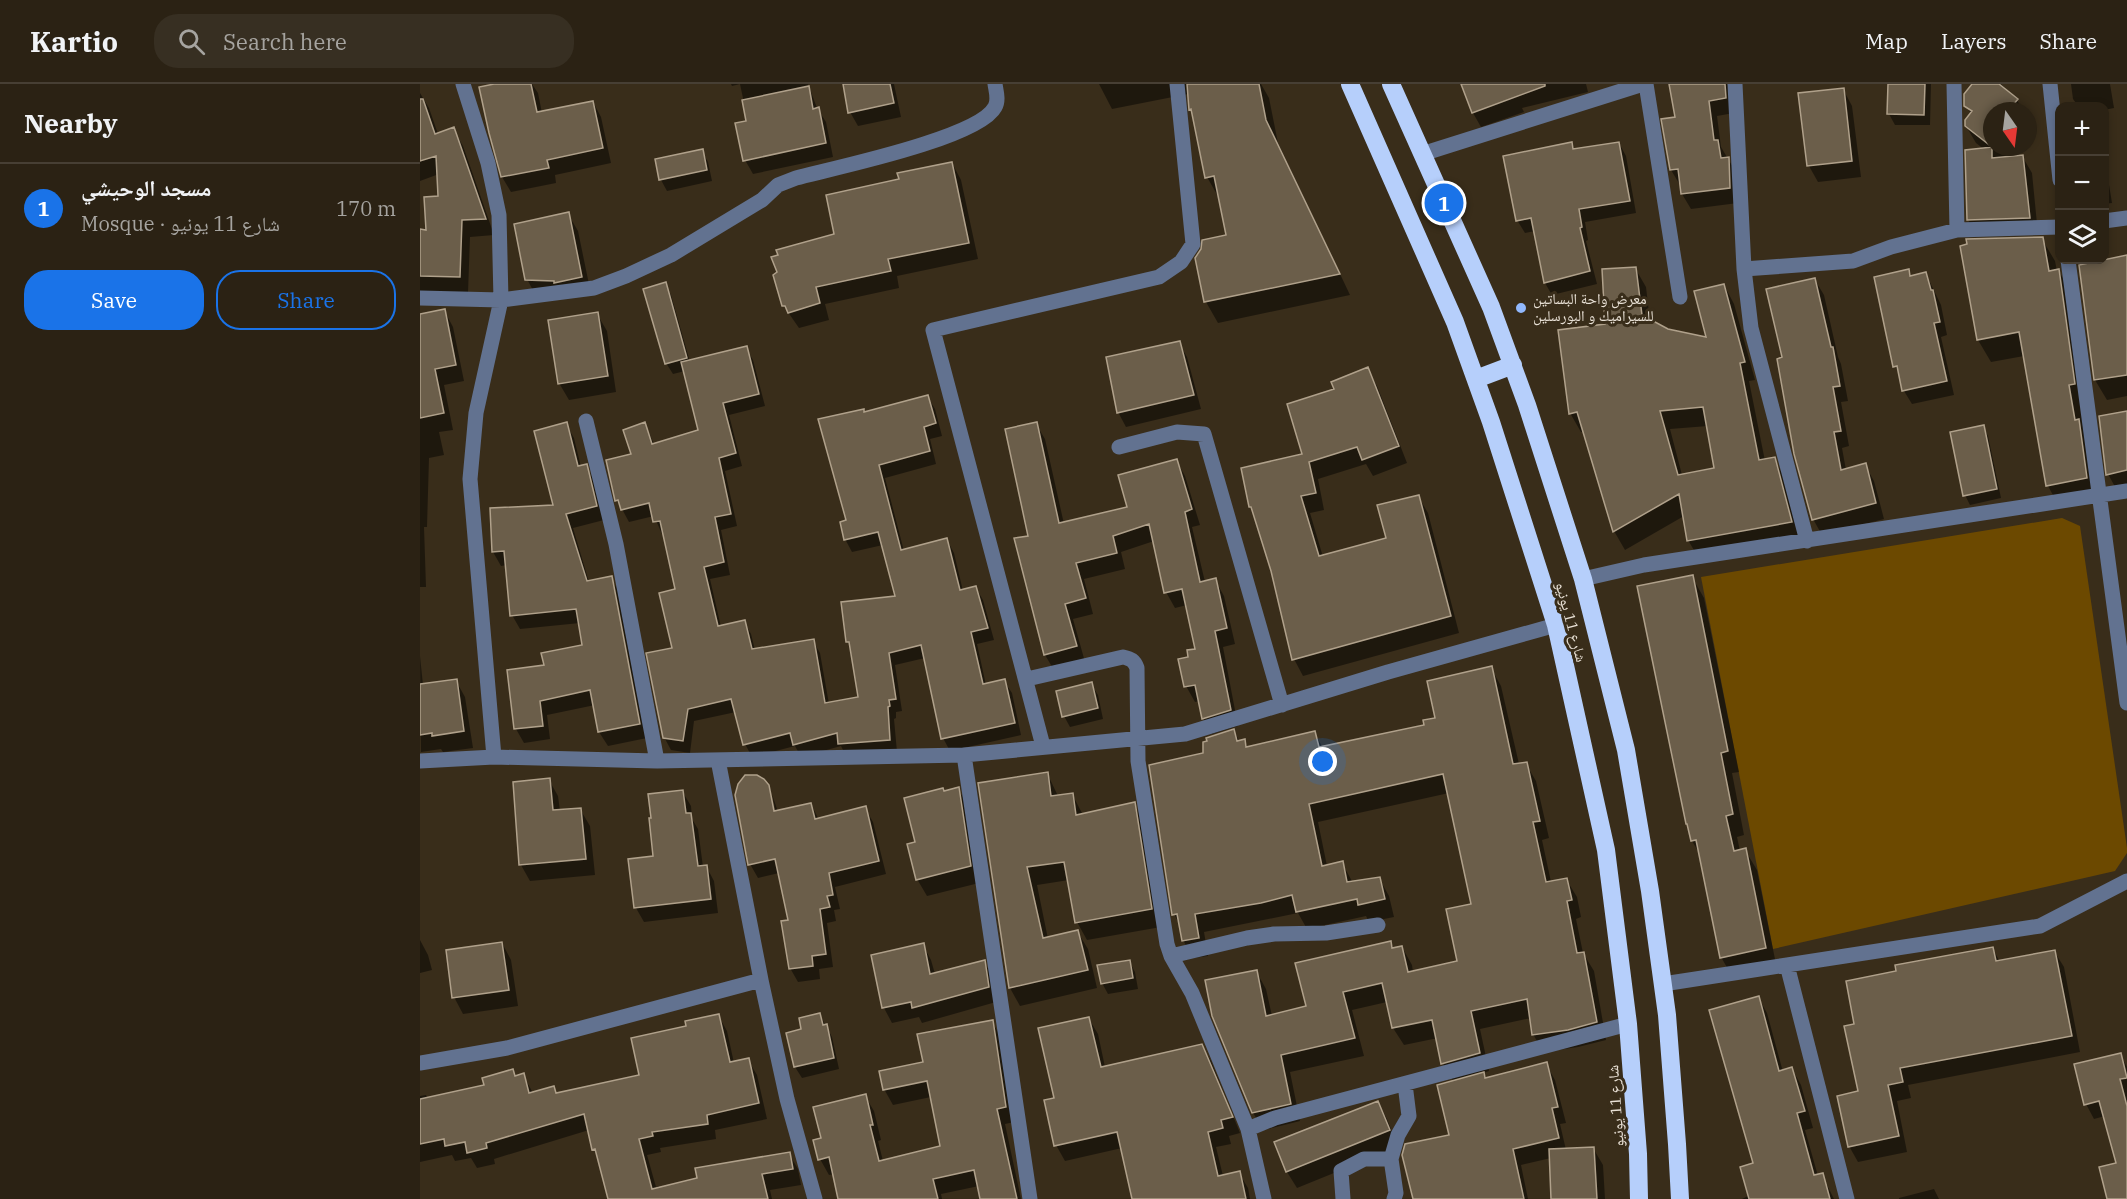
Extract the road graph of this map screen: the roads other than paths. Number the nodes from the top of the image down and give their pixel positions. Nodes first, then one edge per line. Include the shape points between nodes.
1 (463, 84) edge
2 (994, 84) edge
3 (1176, 84) edge
4 (1350, 84) edge
5 (1391, 84) edge
6 (1645, 84) edge
7 (1735, 84) edge
8 (1954, 84) edge
9 (2050, 84) edge
10 (1422, 154) junction
11 (2058, 156) edge
12 (2127, 218) edge
13 (2109, 220) edge
14 (2055, 227) edge
15 (1957, 230) junction
16 (2069, 264) edge
17 (1744, 269) junction
18 (1680, 297) dead end
19 (420, 298) edge
20 (501, 300) junction
21 (1513, 365) junction
22 (1476, 379) junction
23 (586, 421) dead end
24 (1119, 447) dead end
25 (2127, 491) edge
26 (2100, 494) junction
27 (1807, 541) junction
28 (1583, 579) junction
29 (1556, 625) junction
30 (1027, 679) junction
31 (2127, 703) edge
32 (1282, 705) junction
33 (1138, 737) junction
34 (1043, 746) junction
35 (964, 755) junction
36 (494, 757) junction
37 (718, 760) junction
38 (420, 761) edge
39 (657, 761) junction
40 (2127, 881) edge
41 (1378, 925) dead end
42 (1171, 956) junction
43 (1787, 965) junction
44 (761, 980) junction
45 (1663, 984) junction
46 (1628, 1024) junction
47 (420, 1063) edge
48 (1405, 1084) junction
49 (1248, 1129) junction
50 (1391, 1159) junction
51 (815, 1199) edge
52 (1030, 1199) edge
53 (1264, 1199) edge
54 (1343, 1199) edge
55 (1394, 1199) edge
56 (1639, 1199) edge
57 (1680, 1199) edge
58 (1846, 1199) edge

1 - 20 street via 488,163 499,215
2 - 20 street via 997,102 992,111 960,131 778,185 762,200 671,255 594,288
3 - 30 street via 1193,244 1181,262 1159,277 933,330
4 - 22 highway, شارع 11 يونيو via 1455,322
5 - 10 highway, شارع 11 يونيو
6 - 10 street
6 - 18 street
7 - 17 street
8 - 15 street
9 - 11 street
10 - 21 highway, شارع 11 يونيو
12 - 13 street
14 - 15 street
15 - 17 street via 1853,261
16 - 26 street
17 - 27 street via 1751,328
19 - 20 street
20 - 36 street via 476,413 470,479
21 - 22 highway
21 - 28 highway, شارع 11 يونيو
22 - 29 highway, شارع 11 يونيو
23 - 39 street via 616,544
24 - 32 street via 1177,432 1204,434
25 - 26 street
26 - 27 street
26 - 31 street
27 - 28 street via 1644,565
28 - 45 highway, شارع 11 يونيو via 1626,750
29 - 32 street
29 - 46 highway, شارع 11 يونيو via 1606,850
30 - 33 street via 1123,657 1131,659 1137,669
30 - 34 street
32 - 33 street via 1185,734
33 - 34 street
33 - 42 street via 1138,761
34 - 35 street
35 - 37 street
35 - 52 street
36 - 38 street
36 - 39 street
37 - 39 street
37 - 44 street
40 - 43 street via 2040,926
41 - 42 street via 1265,936
42 - 49 street via 1192,993
43 - 45 street
43 - 58 street
44 - 47 street via 507,1048
44 - 51 street via 787,1099
45 - 57 highway, شارع 11 يونيو
46 - 48 street
46 - 56 highway, شارع 11 يونيو
48 - 49 street via 1275,1118
48 - 50 street via 1409,1116
49 - 53 street
50 - 54 street via 1364,1159 1341,1171
50 - 55 street

